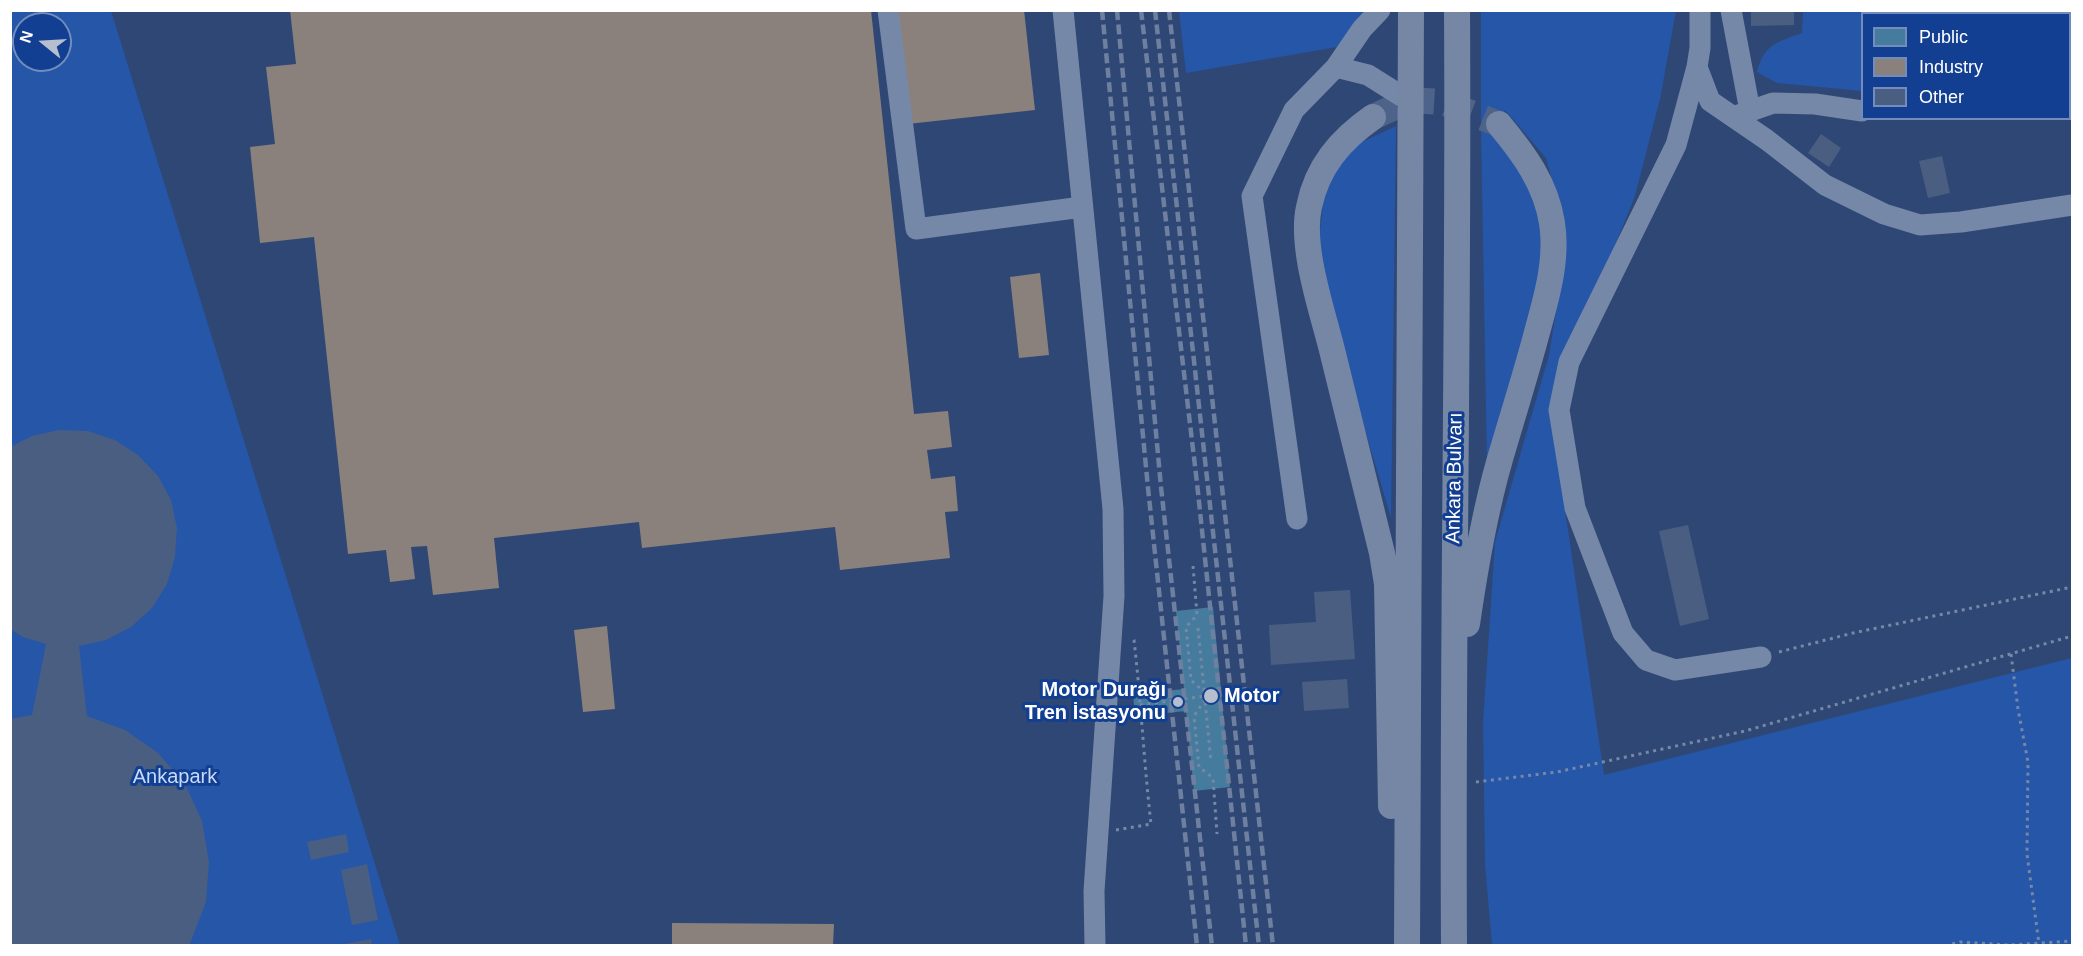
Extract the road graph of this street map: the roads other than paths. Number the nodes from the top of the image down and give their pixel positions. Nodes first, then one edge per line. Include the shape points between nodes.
1 (888, 10) edge
2 (1063, 10) edge
3 (1380, 10) edge
4 (1411, 10) edge
5 (1457, 10) edge
6 (1700, 10) edge
7 (1731, 10) edge
8 (1336, 67) junction
9 (1697, 67) junction
10 (1411, 102) junction
11 (1861, 111) edge
12 (1742, 114) junction
13 (1373, 117) tunnel mouth
14 (1499, 124) tunnel mouth
15 (2073, 205) edge
16 (1082, 207) junction
17 (1296, 519) dead end
18 (1761, 657) road end
19 (1453, 723) junction
20 (1095, 945) edge
21 (1407, 945) edge
22 (1454, 945) edge
23 (1470, 945) edge

1 - 16 street via 916,229
2 - 16 street
3 - 8 street
4 - 10 main road
5 - 19 main road, Ankara Bulvarı
6 - 9 street
7 - 12 street
8 - 10 street via 1368,75
8 - 17 street via 1294,110 1252,196
9 - 12 street via 1710,102
9 - 18 street via 1676,145 1569,362 1559,410 1575,507 1623,633 1646,660 1675,670
10 - 21 main road
11 - 12 street via 1773,103
12 - 15 street via 1825,185 1884,214 1920,225
13 - 21 main road via 1341,142 1320,172 1308,209 1307,231 1318,295 1387,584 1391,843
14 - 19 main road via 1522,151 1546,197 1553,262 1484,516
16 - 20 street via 1113,509 1114,596 1097,833
19 - 22 main road, Ankara Bulvarı
19 - 23 main road via 1470,783

